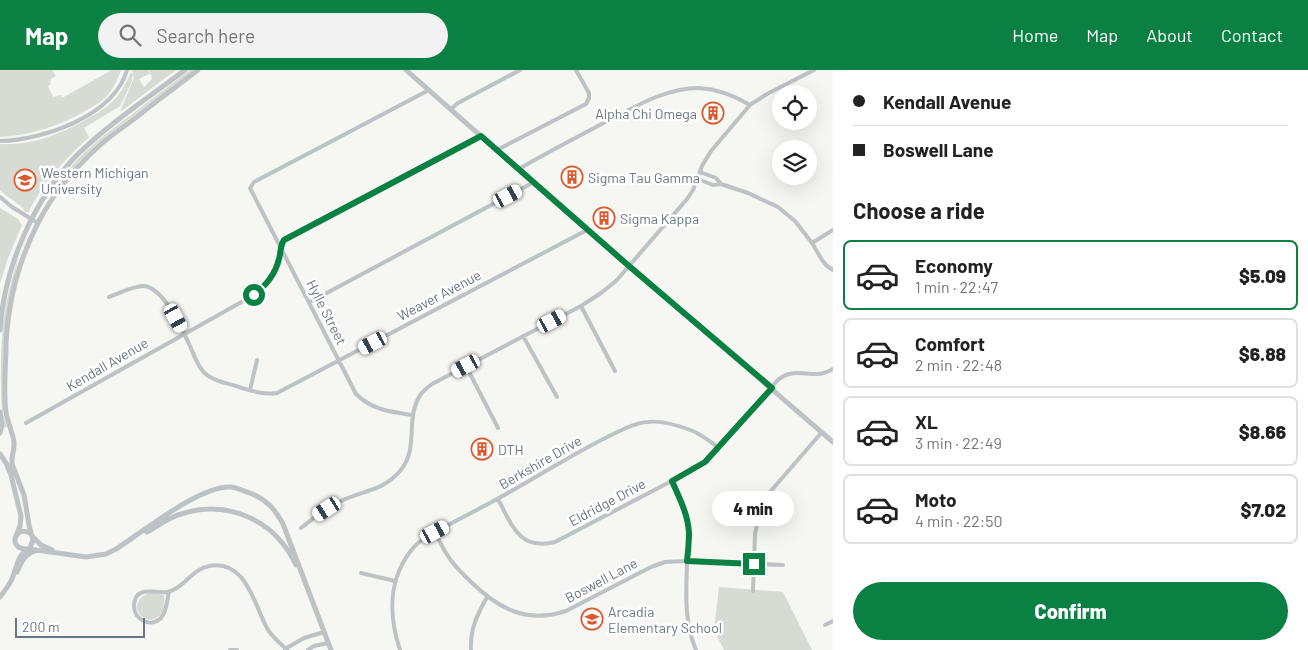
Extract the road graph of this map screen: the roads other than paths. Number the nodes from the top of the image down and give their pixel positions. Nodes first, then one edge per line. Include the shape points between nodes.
1 (127, 70) edge
2 (185, 70) edge
3 (198, 70) edge
4 (406, 70) edge
5 (520, 70) edge
6 (576, 70) edge
7 (814, 70) edge
8 (429, 90) junction
9 (750, 105) junction
10 (451, 109) junction
11 (481, 136) junction
12 (0, 141) edge
13 (497, 150) junction
14 (519, 169) junction
15 (700, 172) junction
16 (698, 179) junction
17 (534, 182) junction
18 (721, 184) junction
19 (0, 197) edge
20 (32, 219) junction
21 (38, 223) junction
22 (587, 230) junction
23 (833, 230) edge
24 (812, 243) junction
25 (280, 246) junction
26 (629, 266) junction
27 (833, 270) edge
28 (109, 297) dead end
29 (310, 302) junction
30 (581, 306) junction
31 (0, 330) edge
32 (184, 333) junction
33 (523, 336) junction
34 (257, 360) dead end
35 (339, 361) junction
36 (466, 366) junction
37 (833, 369) edge
38 (615, 371) dead end
39 (772, 388) junction
40 (250, 390) junction
41 (557, 397) dead end
42 (0, 412) edge
43 (413, 415) junction
44 (26, 423) dead end
45 (498, 428) dead end
46 (822, 432) junction
47 (0, 435) edge
48 (13, 440) junction
49 (833, 442) edge
50 (718, 447) junction
51 (13, 449) junction
52 (0, 454) edge
53 (672, 481) junction
54 (498, 499) junction
55 (301, 528) dead end
56 (435, 532) junction
57 (16, 536) junction
58 (32, 536) junction
59 (27, 549) junction
60 (116, 549) junction
61 (38, 550) junction
62 (60, 553) junction
63 (687, 561) junction
64 (754, 564) junction
65 (783, 565) dead end
66 (361, 573) dead end
67 (11, 580) junction
68 (395, 581) junction
69 (308, 590) junction
70 (753, 591) dead end
71 (168, 592) junction
72 (0, 597) edge
73 (487, 597) junction
74 (833, 620) edge
75 (825, 625) dead end
76 (324, 632) junction
77 (328, 643) junction
78 (230, 650) edge
79 (237, 650) edge
80 (286, 650) edge
81 (308, 650) edge
82 (331, 650) edge
83 (400, 650) edge
84 (471, 650) edge
85 (696, 650) edge

1 - 12 street via 110,98 82,118 44,135
2 - 20 street via 77,156
3 - 21 street via 100,145 67,180
4 - 8 street
5 - 10 street
6 - 13 street via 589,93 586,104
7 - 9 street
8 - 10 street
8 - 25 street, Hylle Street via 250,186
9 - 14 street via 711,90 669,93
9 - 15 street via 711,151
10 - 11 street
11 - 13 street
11 - 25 street via 286,239
13 - 14 street
14 - 17 street
15 - 16 street
15 - 18 street via 716,178
16 - 18 street
16 - 26 street via 685,202
17 - 22 street
17 - 29 street
18 - 24 street via 778,208
19 - 20 street
20 - 21 street
20 - 31 street via 13,264
21 - 48 street via 13,291 6,342 5,398
22 - 26 street
22 - 35 street, Weaver Avenue
23 - 24 street
24 - 27 street via 822,260
25 - 29 street, Hylle Street
25 - 32 street, Kendall Avenue via 275,272 262,289
26 - 30 street via 609,287
26 - 39 street
28 - 32 street, Weaver Avenue via 138,287 156,290
29 - 35 street, Hylle Street
30 - 33 street
30 - 38 street
32 - 40 street, Weaver Avenue via 196,361 207,375
32 - 44 street, Kendall Avenue
33 - 36 street
33 - 41 street
34 - 40 street
35 - 40 street, Weaver Avenue via 281,392 266,394
35 - 43 street, Hylle Street via 356,394 366,402 386,412
36 - 43 street via 423,391
36 - 45 street
37 - 39 street, Eldridge Drive via 820,374 786,374
39 - 46 street
39 - 50 street, Eldridge Drive
42 - 47 street
43 - 55 street via 412,445 400,471 383,486 340,502
46 - 49 street
46 - 64 street via 766,498 756,526
47 - 48 street via 8,435
48 - 51 street
50 - 53 street, Eldridge Drive via 705,462
50 - 54 street, Berkshire Drive via 680,427 650,421 639,423 594,444
51 - 52 street
51 - 58 street via 12,464 24,495
52 - 57 street via 11,475 21,516
53 - 54 street, Eldridge Drive via 555,542 542,545 520,535
53 - 63 street via 688,525
54 - 56 street, Berkshire Drive
56 - 68 street, Berkshire Drive via 411,550
56 - 73 street, Boswell Lane via 448,558
57 - 58 street via 27,531
57 - 59 street via 20,549
58 - 59 street via 33,543
58 - 62 street via 41,545
59 - 61 street
59 - 67 street via 19,557
60 - 62 street via 91,557
60 - 69 street via 179,514 204,509 230,511 257,521 280,540
60 - 69 street via 201,494 230,487 240,489 260,497 275,510
61 - 62 street
61 - 67 street via 26,555
63 - 64 street, Boswell Lane
63 - 73 street, Boswell Lane via 658,564 556,615 517,613
63 - 85 street via 686,611
64 - 65 street, Boswell Lane
64 - 70 street
66 - 68 street
67 - 72 street
68 - 83 street via 392,622
69 - 76 street
71 - 71 street via 161,618 144,622 138,617 134,610 138,595 152,590
71 - 80 street via 198,570 225,566 246,583 268,630
73 - 84 street via 473,625
74 - 75 street
76 - 77 street
76 - 80 street via 304,638
77 - 81 street
77 - 82 street
78 - 79 street

